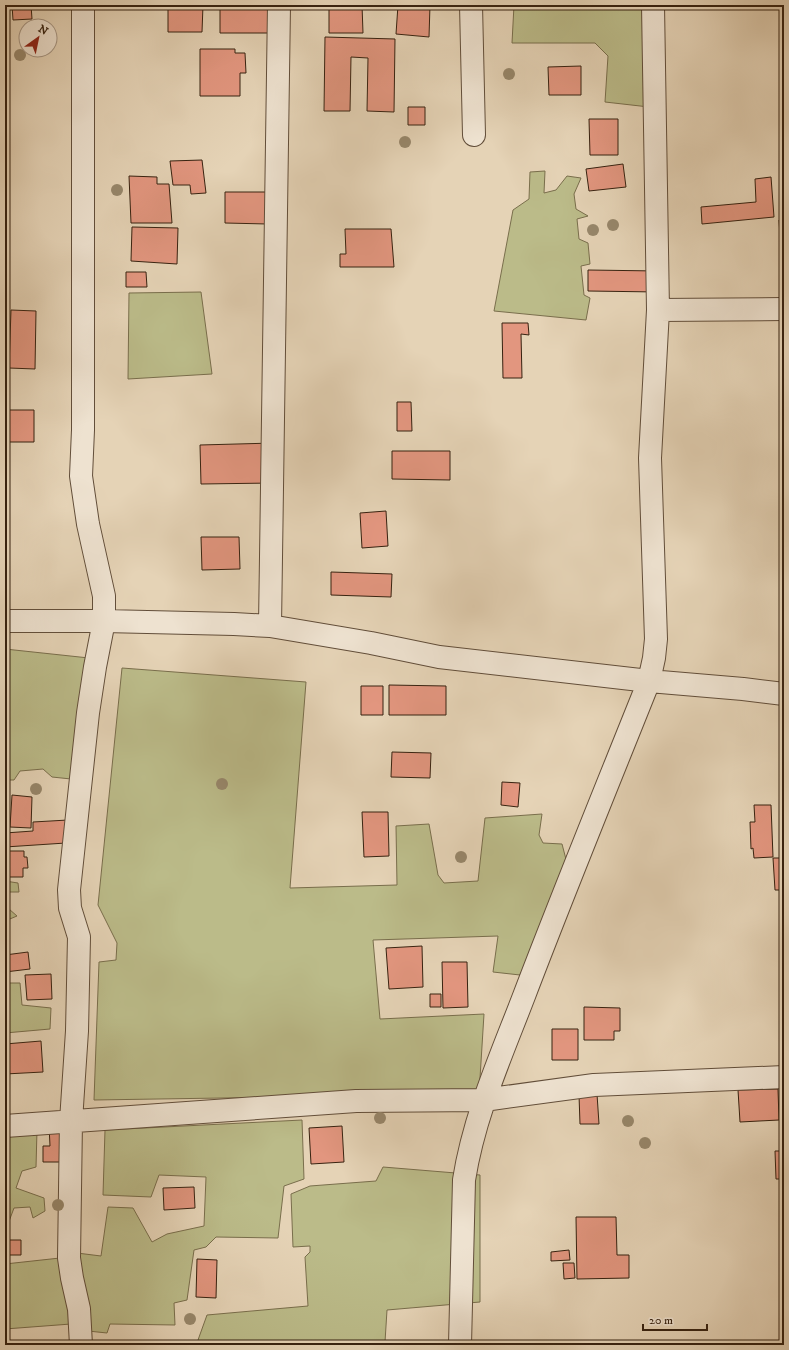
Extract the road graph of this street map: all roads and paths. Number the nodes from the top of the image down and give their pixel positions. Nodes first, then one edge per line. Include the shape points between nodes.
1 (83, 5) edge
2 (279, 5) edge
3 (471, 5) edge
4 (653, 5) edge
5 (474, 135) dead end
6 (784, 309) edge
7 (658, 310) junction
8 (5, 621) edge
9 (104, 621) junction
10 (270, 626) junction
11 (649, 681) junction
12 (784, 694) edge
13 (784, 1077) edge
14 (484, 1100) junction
15 (71, 1121) junction
16 (5, 1126) edge
17 (81, 1345) edge
18 (460, 1345) edge

1 - 9 street via 81,476 88,524 104,596
2 - 10 street
3 - 5 street
4 - 7 street
6 - 7 street
7 - 11 street via 650,458 656,639
8 - 9 street
9 - 10 street
9 - 15 street via 88,713 69,890 70,908 79,936 77,1031
10 - 11 street via 439,657
11 - 12 street
11 - 14 street via 540,952
13 - 14 street via 594,1085
14 - 15 street via 356,1101
14 - 18 street via 464,1180
15 - 16 street
15 - 17 street via 69,1258 79,1309

